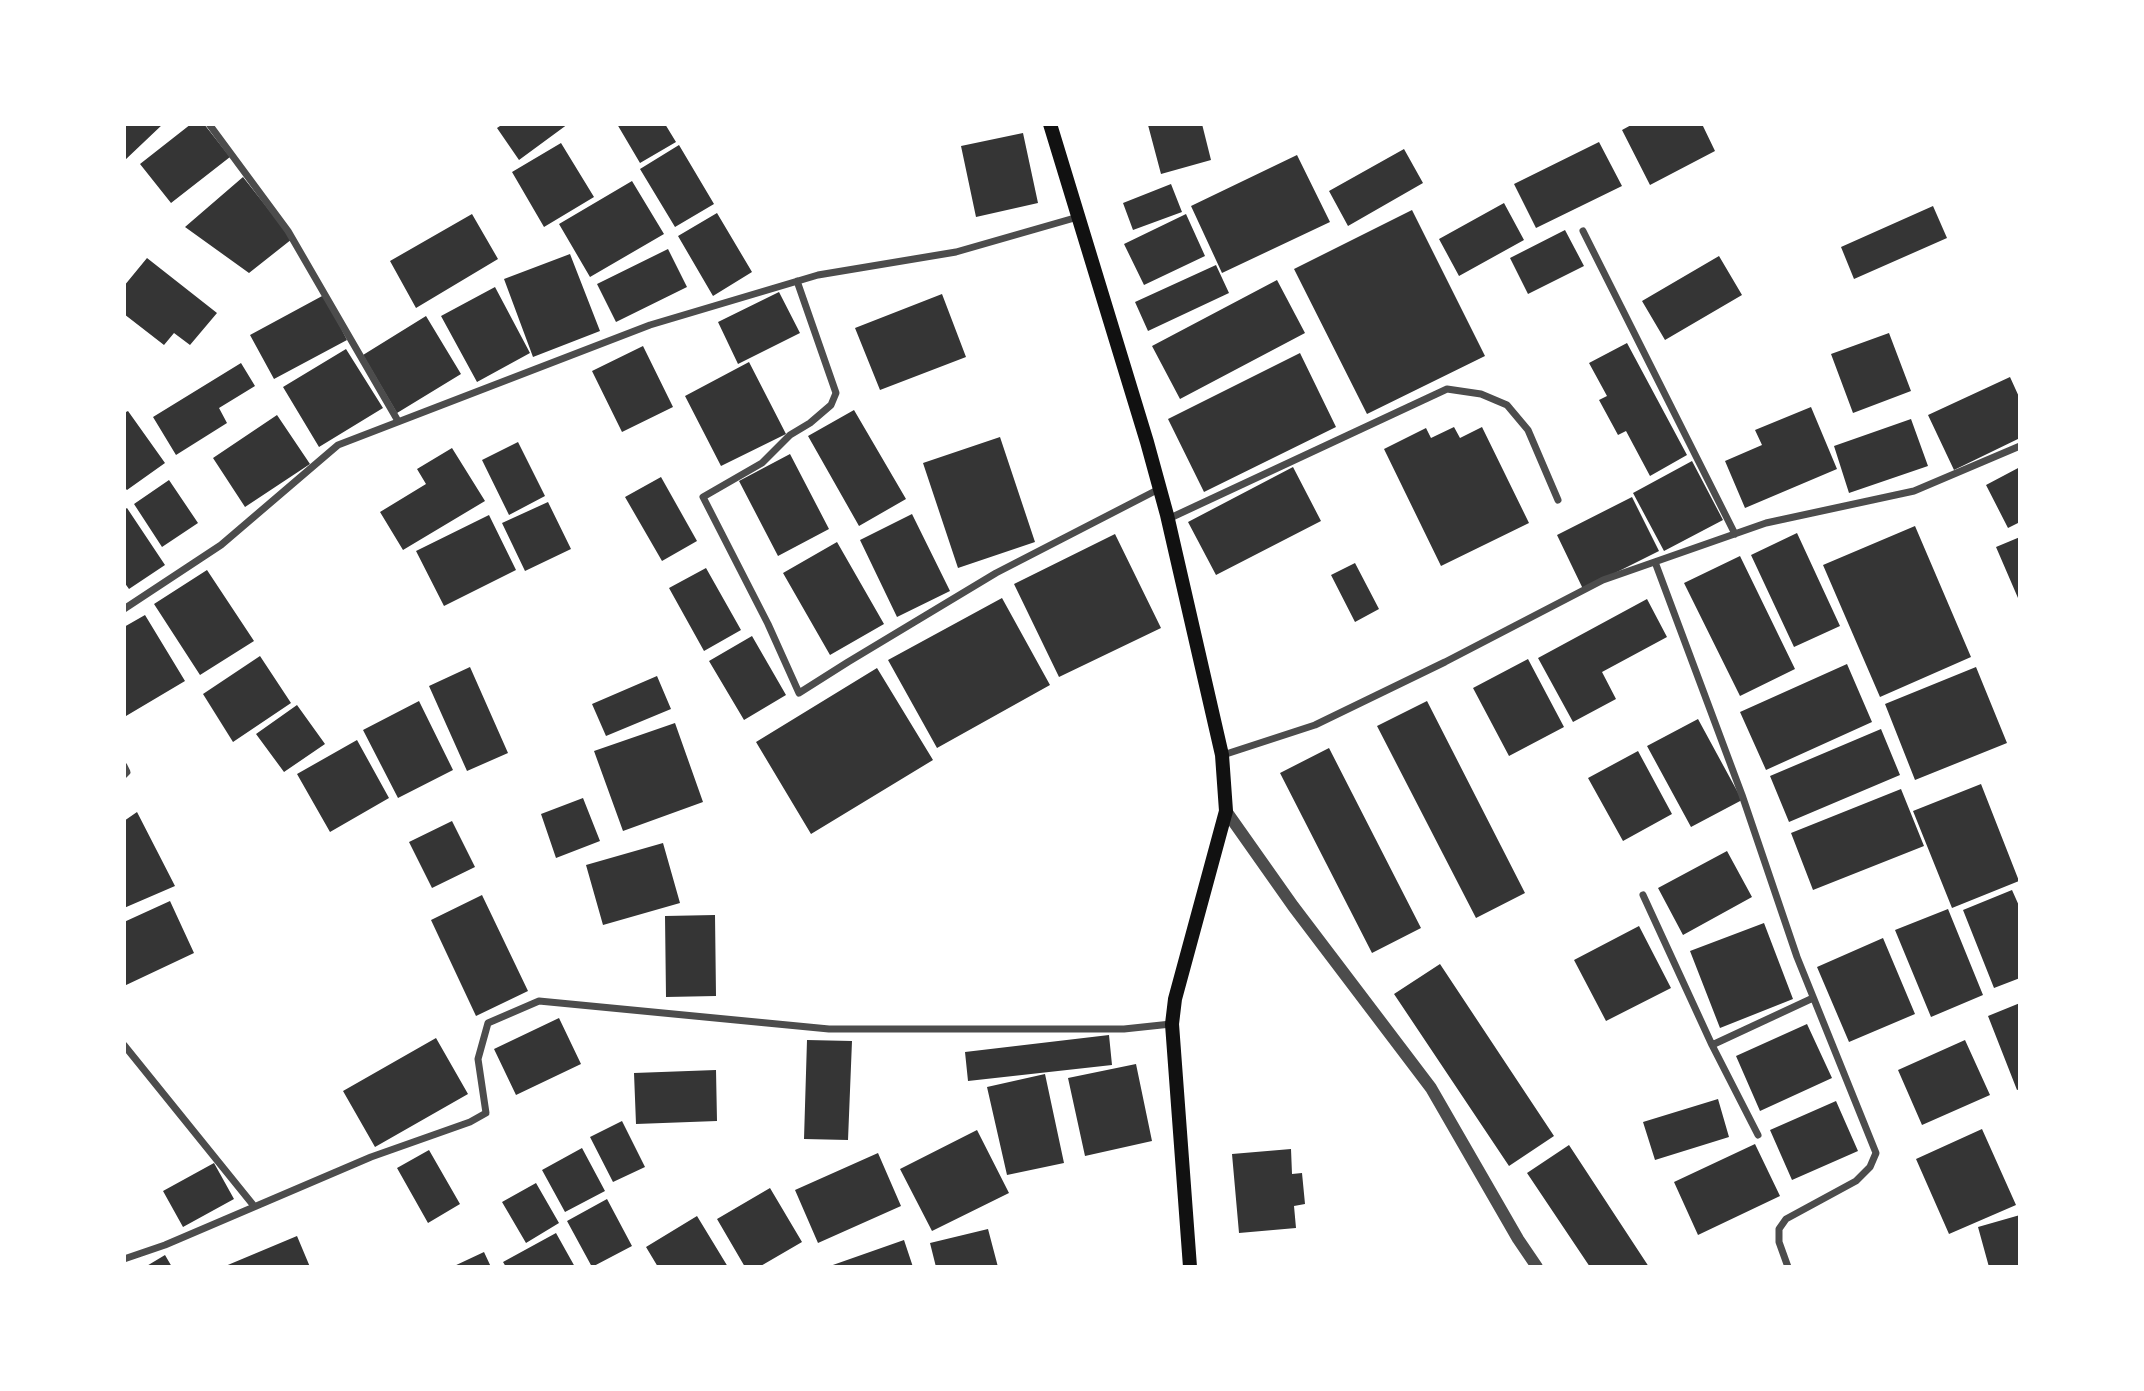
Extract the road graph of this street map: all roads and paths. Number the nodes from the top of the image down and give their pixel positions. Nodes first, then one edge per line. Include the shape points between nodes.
1 (209, 124) edge
2 (1050, 124) edge
3 (1078, 216) junction
4 (1583, 230) dead end
5 (797, 281) junction
6 (398, 422) junction
7 (2020, 446) edge
8 (1159, 489) junction
9 (1558, 500) dead end
10 (1168, 519) junction
11 (1735, 534) junction
12 (1655, 562) junction
13 (124, 609) edge
14 (1222, 755) junction
15 (124, 766) edge
16 (124, 775) edge
17 (1226, 811) junction
18 (1643, 895) dead end
19 (1813, 998) junction
20 (1172, 1024) junction
21 (124, 1045) edge
22 (1712, 1045) junction
23 (1758, 1135) dead end
24 (254, 1206) junction
25 (124, 1259) edge
26 (1190, 1267) edge
27 (1537, 1267) edge
28 (1788, 1267) edge

1 - 6 street via 288,231
2 - 3 main road
3 - 5 street via 956,252
3 - 8 main road
4 - 11 street
5 - 6 street via 650,325
5 - 8 street via 836,393 831,405 762,463 703,497 799,693 996,573
6 - 13 street via 338,444 221,545
7 - 11 street via 1914,491
8 - 10 main road
9 - 10 street via 1528,430 1507,405 1481,394 1447,389
10 - 14 main road
11 - 12 street
12 - 14 street via 1603,580 1315,725
12 - 19 street
14 - 17 main road
15 - 16 street
17 - 20 main road
17 - 27 street via 1431,1088
18 - 22 street
19 - 22 street
19 - 28 street via 1876,1153 1856,1181 1786,1219 1779,1229 1779,1241
20 - 24 street via 1124,1029 829,1029 538,1001 488,1023 478,1059 486,1113
20 - 26 main road
21 - 24 street
22 - 23 street
24 - 25 street

